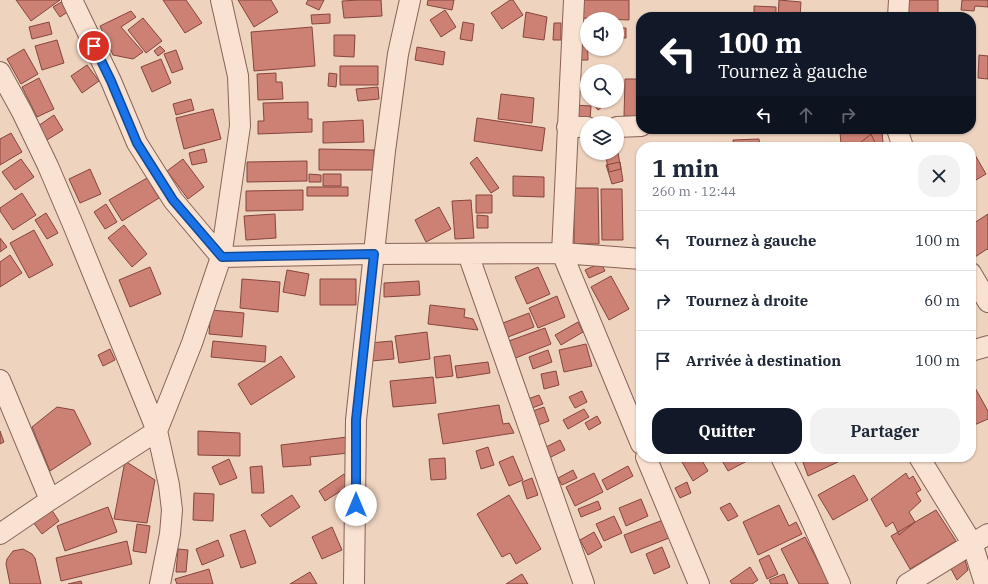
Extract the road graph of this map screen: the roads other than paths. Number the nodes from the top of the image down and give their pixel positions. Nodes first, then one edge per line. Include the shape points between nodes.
1 (72, 0) edge
2 (221, 0) edge
3 (410, 0) edge
4 (574, 0) edge
5 (899, 0) edge
6 (898, 12) edge
7 (0, 72) edge
8 (636, 126) edge
9 (567, 127) junction
10 (580, 127) edge
11 (624, 127) edge
12 (562, 253) junction
13 (374, 254) junction
14 (468, 254) junction
15 (222, 257) junction
16 (636, 259) edge
17 (976, 282) edge
18 (988, 302) edge
19 (988, 346) edge
20 (976, 350) edge
21 (0, 380) edge
22 (157, 431) junction
23 (636, 432) edge
24 (648, 462) edge
25 (783, 462) edge
26 (923, 462) edge
27 (50, 500) junction
28 (0, 534) edge
29 (980, 539) edge
30 (160, 584) edge
31 (354, 584) edge
32 (584, 584) edge
33 (699, 584) edge
34 (840, 584) edge
35 (907, 584) edge
36 (985, 584) edge

1 - 15 street via 137,143 173,200
2 - 15 street via 238,76 240,126
3 - 13 street via 398,54 384,151
4 - 9 street
5 - 6 street
7 - 22 street via 54,180
8 - 11 street
9 - 10 street
9 - 12 street
12 - 14 street
12 - 16 street
12 - 23 street
13 - 14 street
13 - 15 street
13 - 31 street via 356,420
14 - 32 street
15 - 22 street
17 - 18 street
19 - 20 street
21 - 27 street
22 - 27 street
22 - 30 street via 172,510
24 - 33 street
25 - 34 street
26 - 29 street
27 - 28 street
29 - 35 street
29 - 36 street

